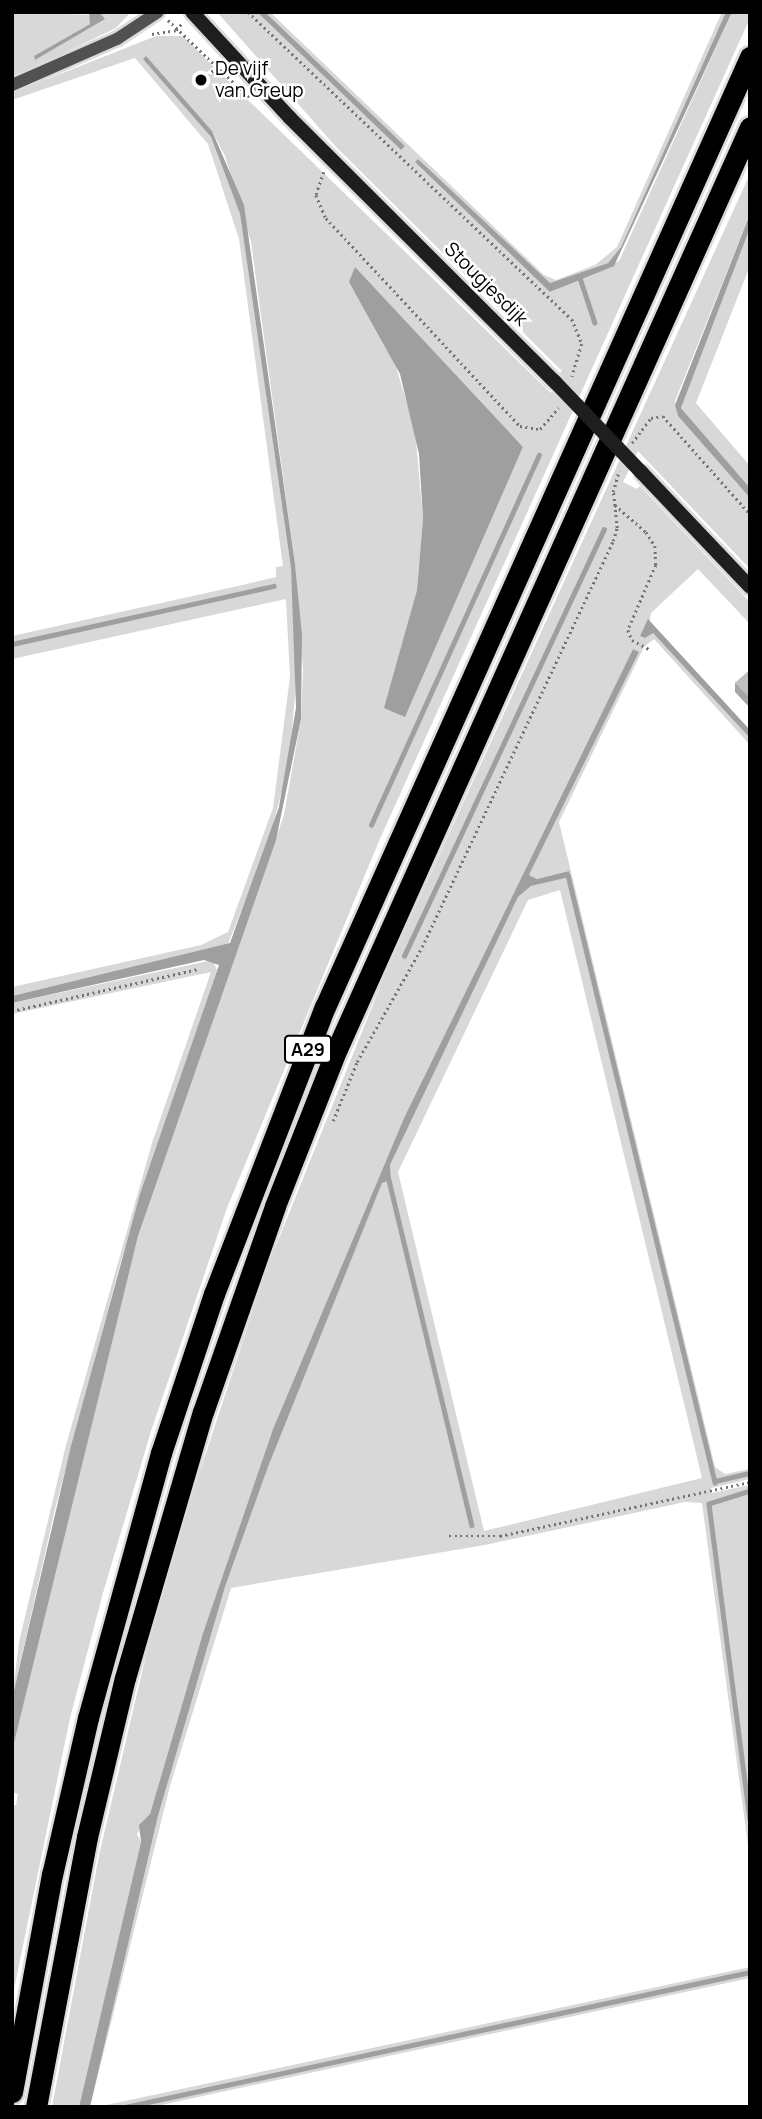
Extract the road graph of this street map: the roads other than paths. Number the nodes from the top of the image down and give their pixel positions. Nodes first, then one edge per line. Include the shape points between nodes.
1 (160, 12) edge
2 (192, 13) edge
3 (750, 57) edge
4 (12, 86) edge
5 (750, 127) edge
6 (750, 587) edge
7 (12, 2092) edge
8 (36, 2107) edge

1 - 4 street via 128,34
2 - 6 street, Stougjesdijk, bridge
3 - 7 highway, A29 via 325,1007 219,1281 158,1466 88,1718 52,1875
5 - 8 highway, A29 via 337,1049 275,1206 186,1465 125,1678 87,1837

